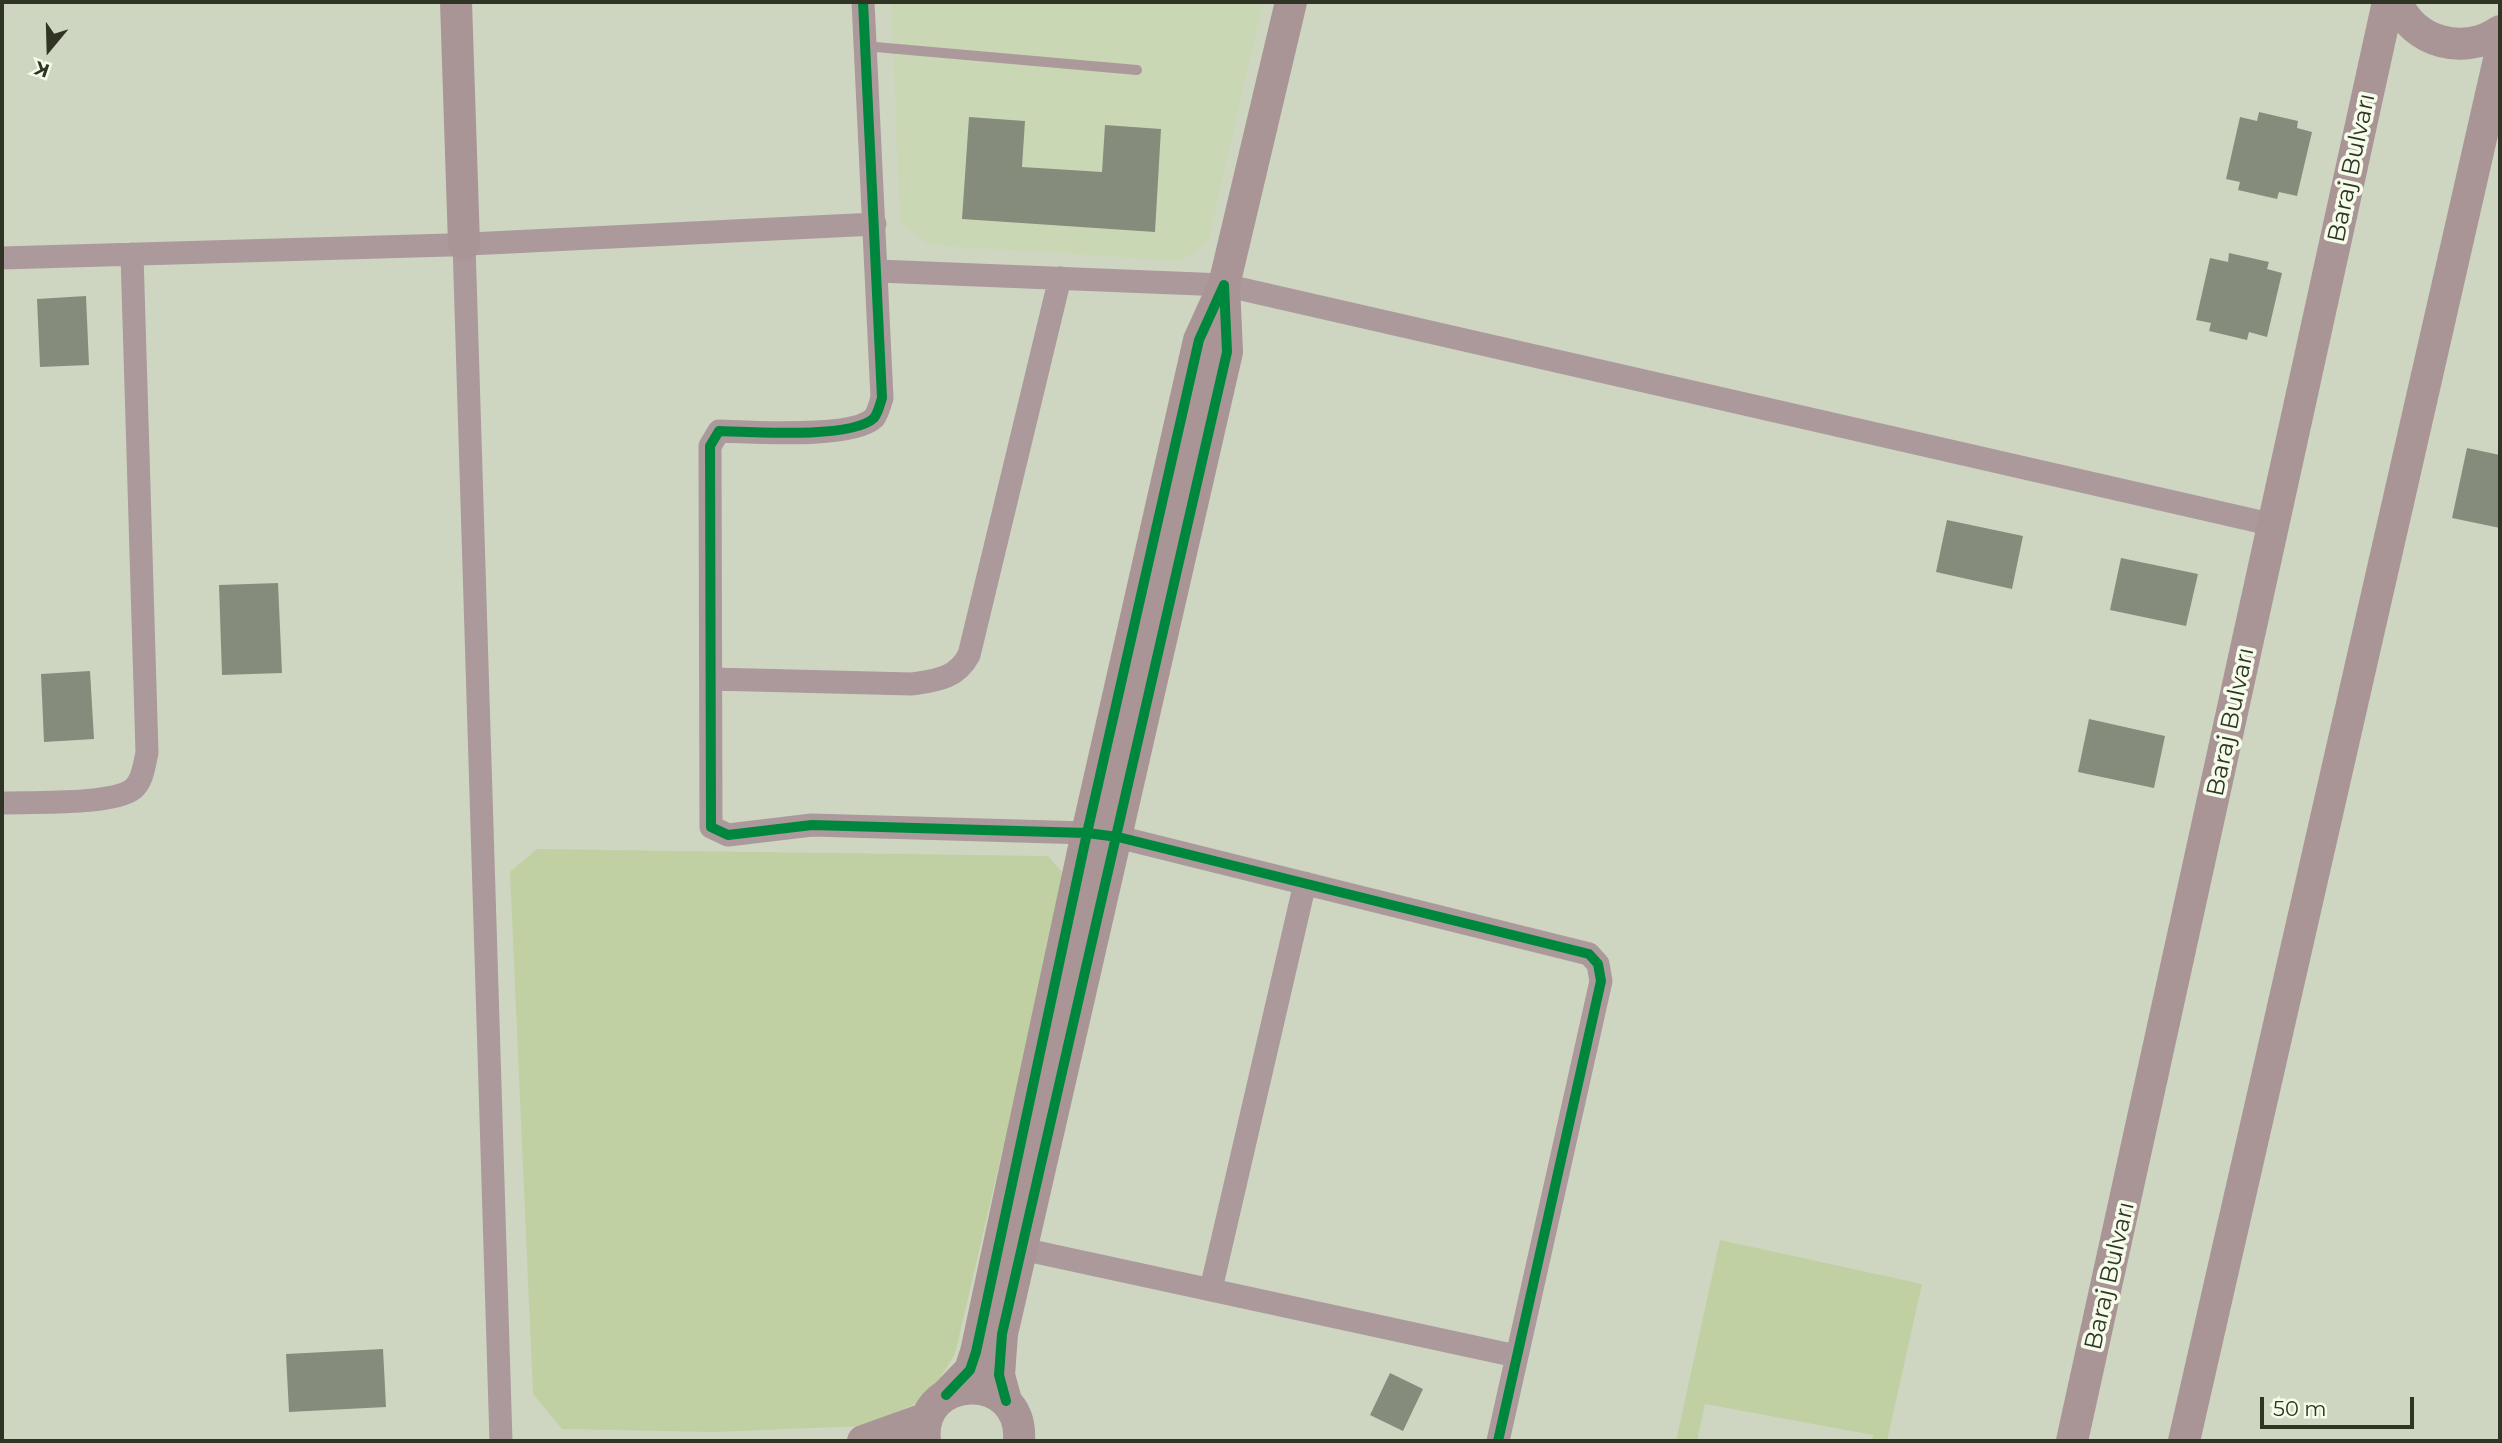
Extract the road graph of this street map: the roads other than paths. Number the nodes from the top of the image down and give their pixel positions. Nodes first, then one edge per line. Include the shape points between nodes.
1 (456, 2) edge
2 (863, 2) edge
3 (1291, 2) edge
4 (2388, 2) edge
5 (2397, 2) edge
6 (2500, 31) edge
7 (864, 47) junction
8 (2500, 55) edge
9 (1137, 70) dead end
10 (875, 224) junction
11 (464, 244) junction
12 (132, 254) junction
13 (2, 258) edge
14 (878, 271) junction
15 (1060, 278) junction
16 (1224, 285) junction
17 (2274, 525) junction
18 (712, 680) junction
19 (2, 803) edge
20 (1087, 833) junction
21 (1118, 837) junction
22 (1305, 883) junction
23 (1022, 1249) junction
24 (1210, 1289) junction
25 (1516, 1356) junction
26 (1006, 1401) junction
27 (933, 1418) edge
28 (1022, 1438) edge
29 (501, 1441) edge
30 (863, 1441) edge
31 (1498, 1441) edge
32 (2072, 1441) edge
33 (2183, 1441) edge

1 - 11 main road
2 - 7 street
3 - 16 main road
4 - 17 main road, Baraj Bulvarı
5 - 6 main road via 2410,24 2448,44 2470,44
7 - 9 lane
7 - 10 street
8 - 33 main road
10 - 11 street
10 - 14 street
11 - 12 street
11 - 29 street
12 - 13 street
12 - 19 street via 147,753 142,777 135,788 117,797
14 - 15 street
14 - 18 street via 883,398 875,417 859,426 804,432 719,431 710,446
15 - 16 street
15 - 18 street via 970,655 961,669 943,680 912,684
16 - 17 street
16 - 20 main road via 1199,340
16 - 21 main road via 1227,352
17 - 32 main road, Baraj Bulvarı
18 - 20 street via 711,827 728,835 812,825
20 - 21 street
20 - 27 main road via 976,1352 970,1370
21 - 22 street
21 - 23 main road
22 - 24 street
22 - 25 street via 1589,954 1598,964 1601,981
23 - 24 street
23 - 26 main road via 1002,1334 999,1375
24 - 25 street
25 - 31 street
26 - 27 main road via 976,1387 960,1389
26 - 28 main road via 1016,1415
27 - 30 main road

